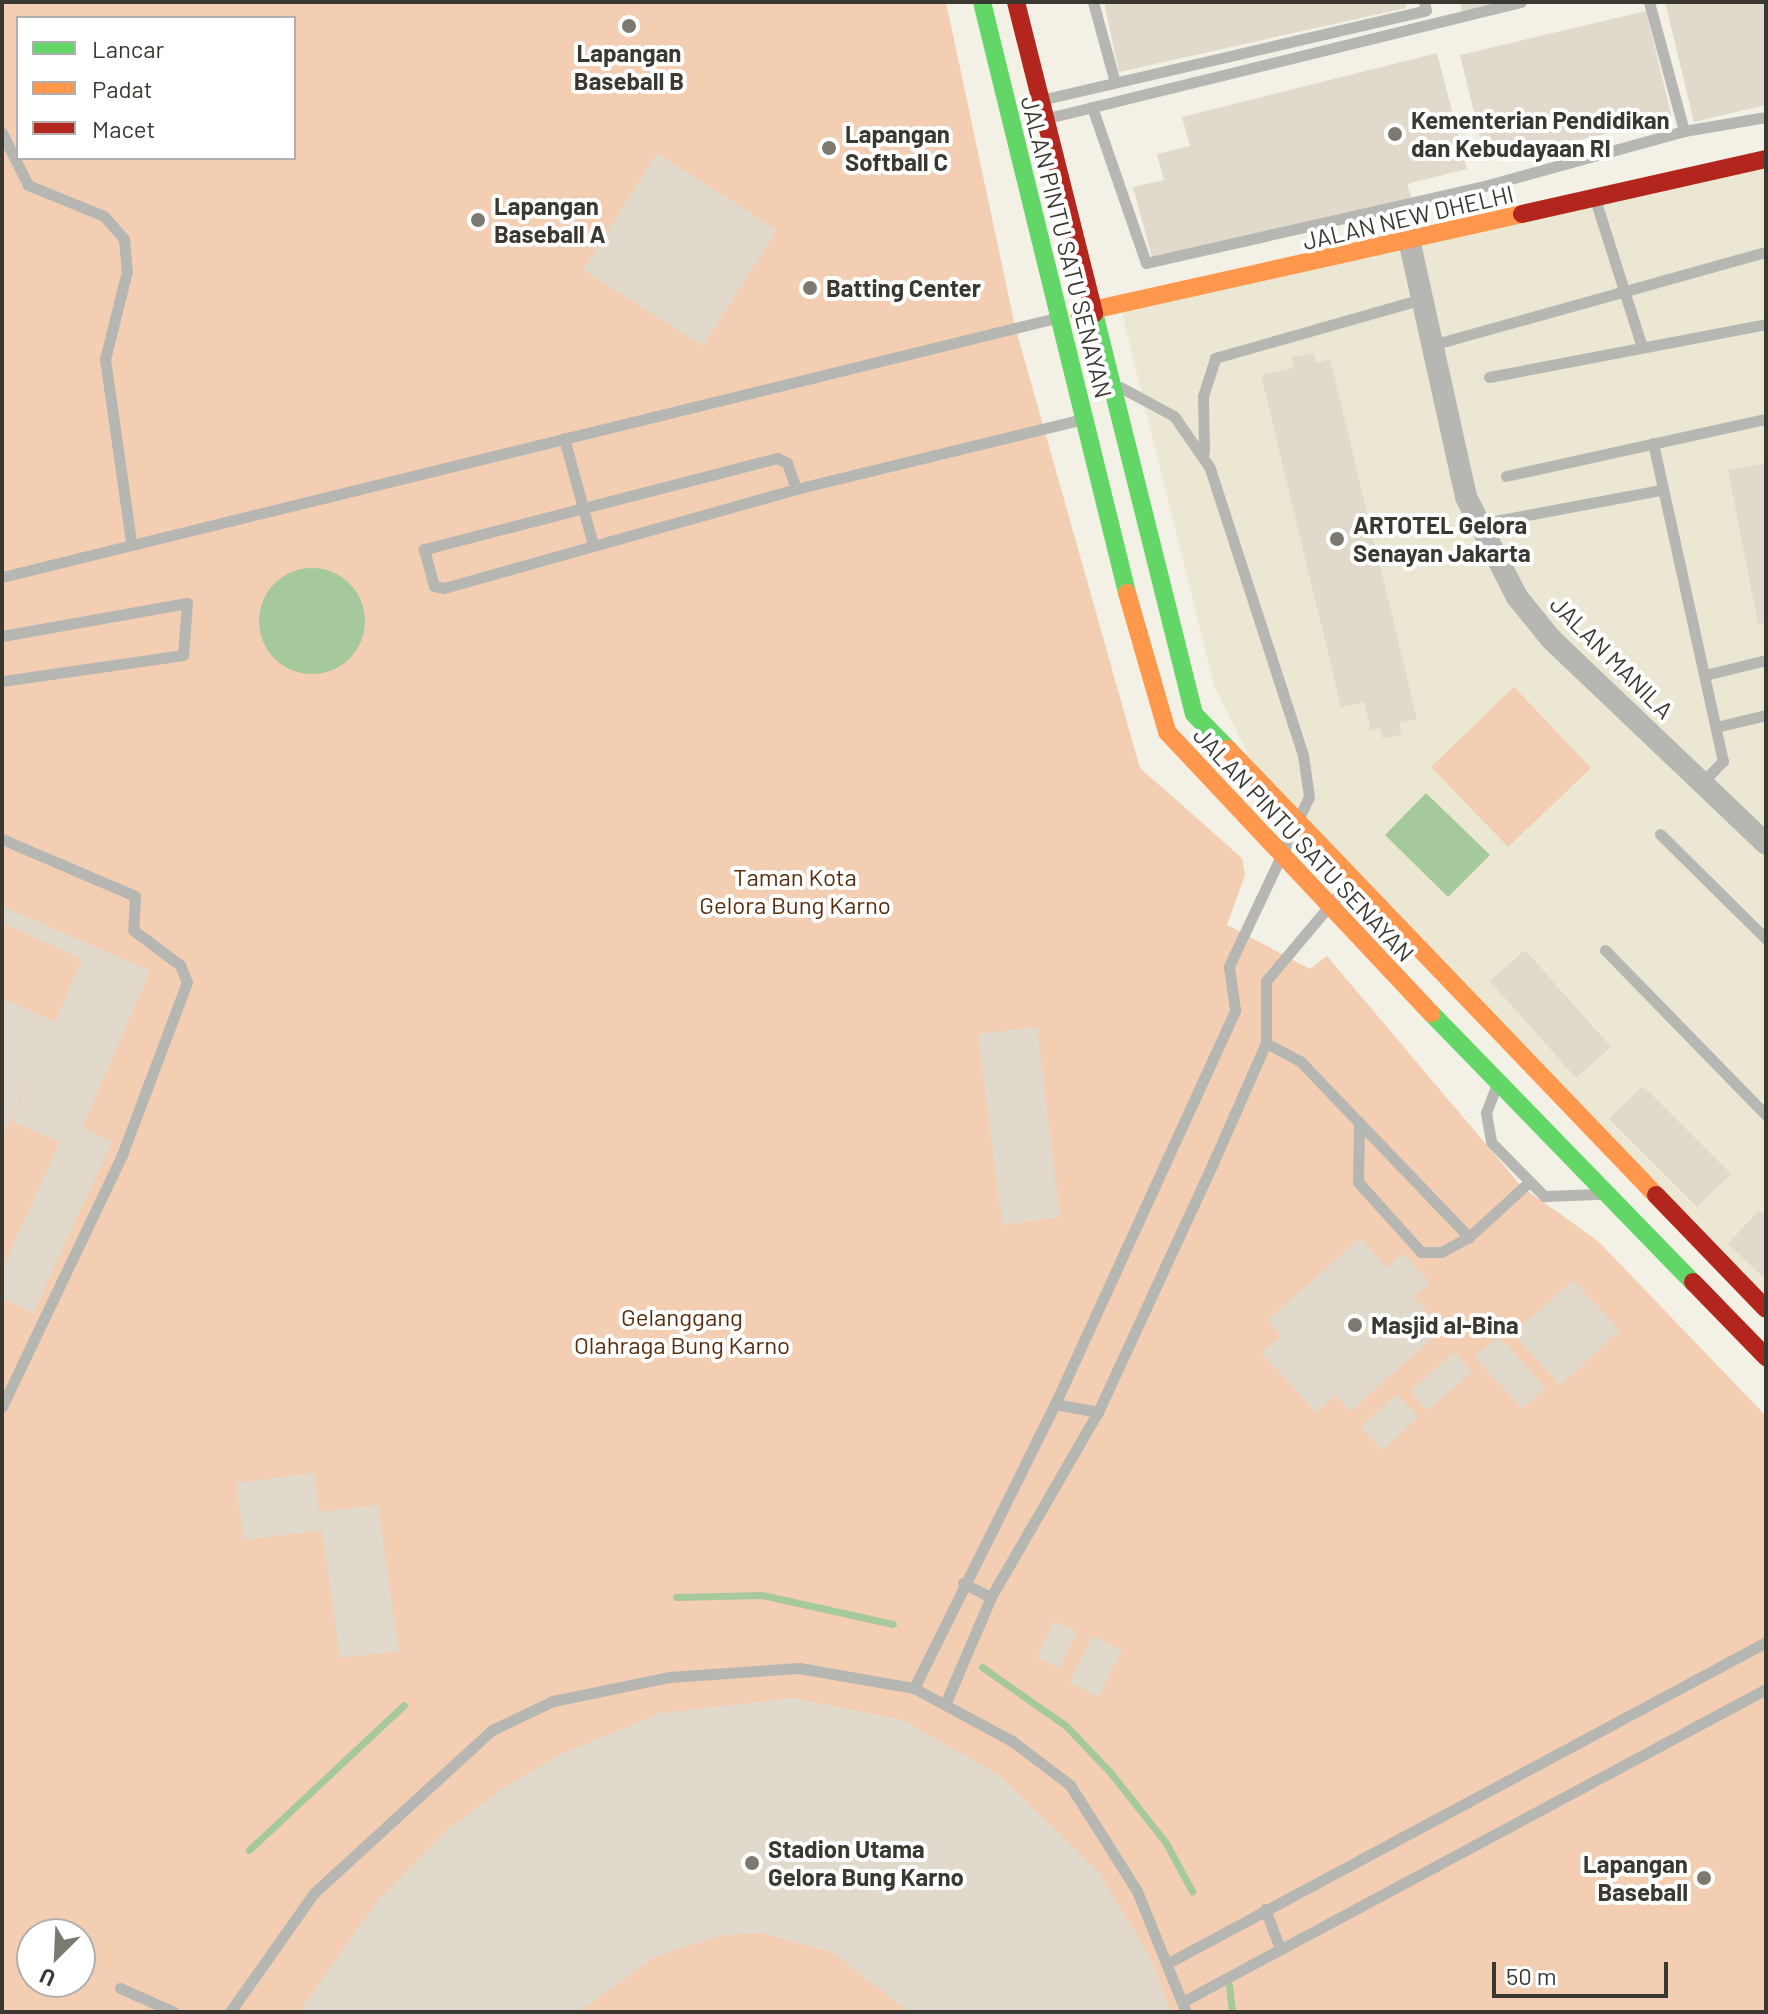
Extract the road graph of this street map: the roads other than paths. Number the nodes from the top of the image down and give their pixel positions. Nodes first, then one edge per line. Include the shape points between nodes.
1 (982, 2) edge
2 (1016, 2) edge
3 (1093, 2) edge
4 (1424, 2) edge
5 (1521, 2) edge
6 (1649, 2) edge
7 (1114, 79) junction
8 (1040, 99) junction
9 (1092, 107) junction
10 (1007, 108) junction
11 (1766, 117) edge
12 (1045, 119) junction
13 (1684, 131) junction
14 (2, 133) edge
15 (1766, 159) edge
16 (1595, 197) junction
17 (1410, 244) junction
18 (1766, 252) edge
19 (1625, 292) junction
20 (1422, 299) junction
21 (1098, 309) junction
22 (1060, 317) junction
23 (1766, 324) edge
24 (1432, 345) junction
25 (1642, 347) junction
26 (1489, 377) dead end
27 (1116, 386) junction
28 (1085, 419) junction
29 (1766, 419) edge
30 (564, 438) junction
31 (1653, 443) junction
32 (1204, 457) junction
33 (1506, 476) dead end
34 (796, 489) junction
35 (1660, 490) junction
36 (581, 507) junction
37 (1478, 524) junction
38 (131, 541) junction
39 (593, 545) junction
40 (2, 577) edge
41 (2, 636) edge
42 (1766, 660) edge
43 (1705, 675) junction
44 (2, 681) edge
45 (1766, 715) edge
46 (1716, 727) junction
47 (1703, 782) junction
48 (1295, 827) junction
49 (1660, 834) dead end
50 (2, 839) edge
51 (1766, 844) edge
52 (1278, 856) junction
53 (1349, 882) junction
54 (1328, 905) junction
55 (1766, 939) edge
56 (1605, 950) dead end
57 (1266, 1043) junction
58 (1498, 1081) junction
59 (1766, 1115) edge
60 (1359, 1122) junction
61 (1529, 1182) junction
62 (1606, 1193) junction
63 (1469, 1237) junction
64 (1766, 1309) edge
65 (1766, 1357) edge
66 (1055, 1404) junction
67 (2, 1407) edge
68 (1098, 1412) junction
69 (963, 1583) junction
70 (991, 1597) junction
71 (1766, 1642) edge
72 (914, 1688) junction
73 (1766, 1689) edge
74 (946, 1702) junction
75 (1265, 1909) junction
76 (1280, 1949) junction
77 (1170, 1962) junction
78 (120, 1988) dead end
79 (1185, 2006) edge
80 (174, 2012) edge
81 (230, 2012) edge

1 - 10 main road, JALAN PINTU SATU SENAYAN
2 - 8 main road, JALAN PINTU SATU SENAYAN
3 - 7 lane
4 - 7 lane via 1426,10
5 - 9 lane
6 - 13 lane
7 - 8 lane
8 - 10 main road
8 - 12 main road, JALAN PINTU SATU SENAYAN
9 - 12 lane
9 - 13 lane via 1146,263 1488,185
10 - 22 main road, JALAN PINTU SATU SENAYAN
11 - 13 lane via 1702,134
12 - 21 main road, JALAN PINTU SATU SENAYAN
14 - 38 lane via 28,185 104,216 124,239 127,271 105,371
15 - 16 main road, JALAN NEW DHELHI
16 - 17 main road, JALAN NEW DHELHI
16 - 19 lane
17 - 20 street, JALAN MANILA
17 - 21 main road, JALAN NEW DHELHI
18 - 19 lane
19 - 24 lane
19 - 25 lane
20 - 24 street, JALAN MANILA
20 - 32 lane via 1215,358 1203,396
21 - 22 main road, JALAN NEW DHELHI
21 - 27 main road, JALAN PINTU SATU SENAYAN
22 - 28 main road, JALAN PINTU SATU SENAYAN
22 - 30 lane
23 - 25 lane
24 - 37 street, JALAN MANILA
25 - 26 lane
27 - 32 lane via 1174,416
27 - 48 main road, JALAN PINTU SATU SENAYAN via 1182,687 1213,739
28 - 34 lane
28 - 52 main road, JALAN PINTU SATU SENAYAN via 1153,701 1185,757
29 - 31 lane
30 - 36 lane
30 - 38 lane
31 - 33 lane
31 - 35 lane
32 - 48 lane via 1303,755 1309,797
34 - 36 lane via 787,463 777,458
34 - 39 lane
35 - 37 lane
35 - 43 lane
36 - 39 lane
36 - 39 lane via 430,542 424,549 431,575 444,588
37 - 47 street, JALAN MANILA via 1517,597 1551,639
38 - 40 lane
41 - 44 lane via 187,603 183,655
42 - 43 lane
43 - 46 lane
45 - 46 lane
46 - 47 lane via 1723,761
47 - 51 street, JALAN MANILA
48 - 52 lane
48 - 53 main road, JALAN PINTU SATU SENAYAN
49 - 55 lane
50 - 67 lane via 135,896 133,930 180,965 187,982 122,1155
52 - 54 main road, JALAN PINTU SATU SENAYAN
52 - 66 lane via 1229,966 1235,1010
53 - 54 lane
53 - 64 main road, JALAN PINTU SATU SENAYAN
54 - 57 lane via 1266,981
54 - 58 main road, JALAN PINTU SATU SENAYAN
56 - 59 lane
57 - 60 lane via 1301,1062
57 - 68 lane
58 - 61 lane via 1486,1113 1491,1142
58 - 62 main road, JALAN PINTU SATU SENAYAN
60 - 63 lane
60 - 63 lane via 1358,1182 1421,1252 1441,1252
61 - 62 lane via 1561,1199
61 - 63 lane
62 - 65 main road, JALAN PINTU SATU SENAYAN
66 - 68 lane
66 - 69 lane
68 - 70 lane
69 - 70 lane
69 - 72 lane
70 - 74 lane
71 - 75 lane
72 - 74 lane
72 - 81 lane via 799,1668 669,1677 553,1701 492,1730 359,1845 314,1893
73 - 76 lane
74 - 77 lane via 1070,1785 1105,1830
75 - 76 lane
75 - 77 lane
76 - 79 lane
77 - 79 lane
78 - 80 lane

